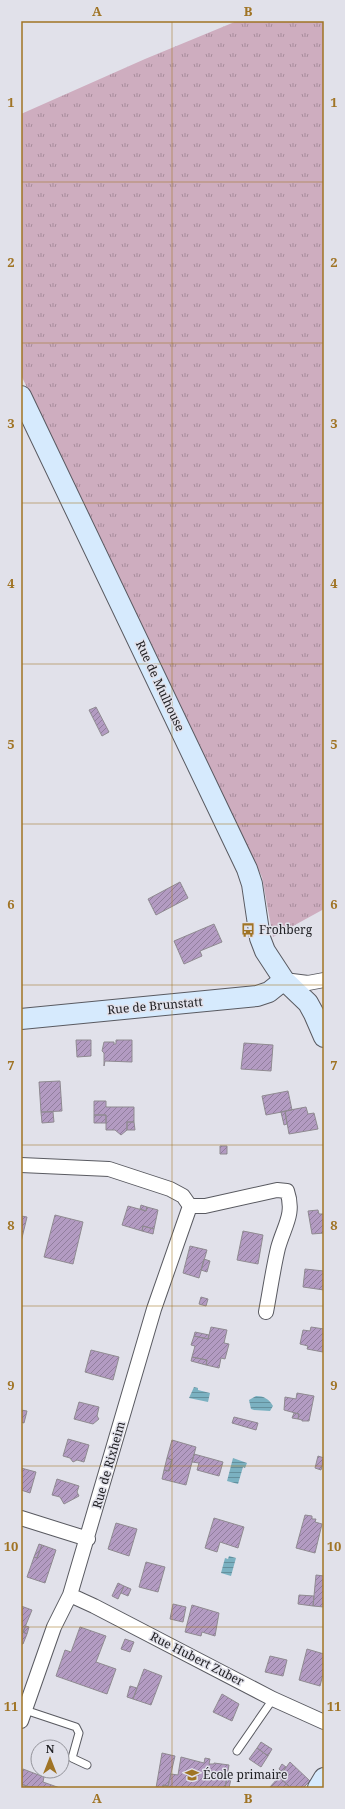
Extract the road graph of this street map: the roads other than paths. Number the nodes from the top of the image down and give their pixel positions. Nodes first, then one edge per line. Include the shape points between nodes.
1 (21, 396) edge
2 (284, 980) junction
3 (324, 980) edge
4 (21, 1019) edge
5 (324, 1037) edge
6 (21, 1165) edge
7 (190, 1206) junction
8 (266, 1312) dead end
9 (21, 1518) edge
10 (88, 1539) junction
11 (70, 1595) junction
12 (274, 1699) junction
13 (23, 1715) edge
14 (324, 1722) edge
15 (237, 1751) dead end
16 (87, 1765) dead end
17 (324, 1778) edge
18 (318, 1788) edge

1 - 2 main road, Rue de Mulhouse via 247,869 252,884 260,938
2 - 3 street via 308,983
2 - 4 main road, Rue de Brunstatt via 269,992 257,996
2 - 5 main road, Rue de Mulhouse via 308,1003
6 - 7 street via 110,1169 170,1189 183,1196
7 - 8 street via 205,1206 277,1190 287,1191 290,1214 278,1247
7 - 10 street, Rue de Rixheim via 154,1309
9 - 10 street
10 - 11 street, Rue de Rixheim
11 - 12 street, Rue Hubert Zuber
11 - 13 street, Rue de Rixheim via 54,1628
12 - 14 street, Rue Hubert Zuber
12 - 15 lane
13 - 16 lane via 76,1727 79,1733 72,1758
17 - 18 main road

